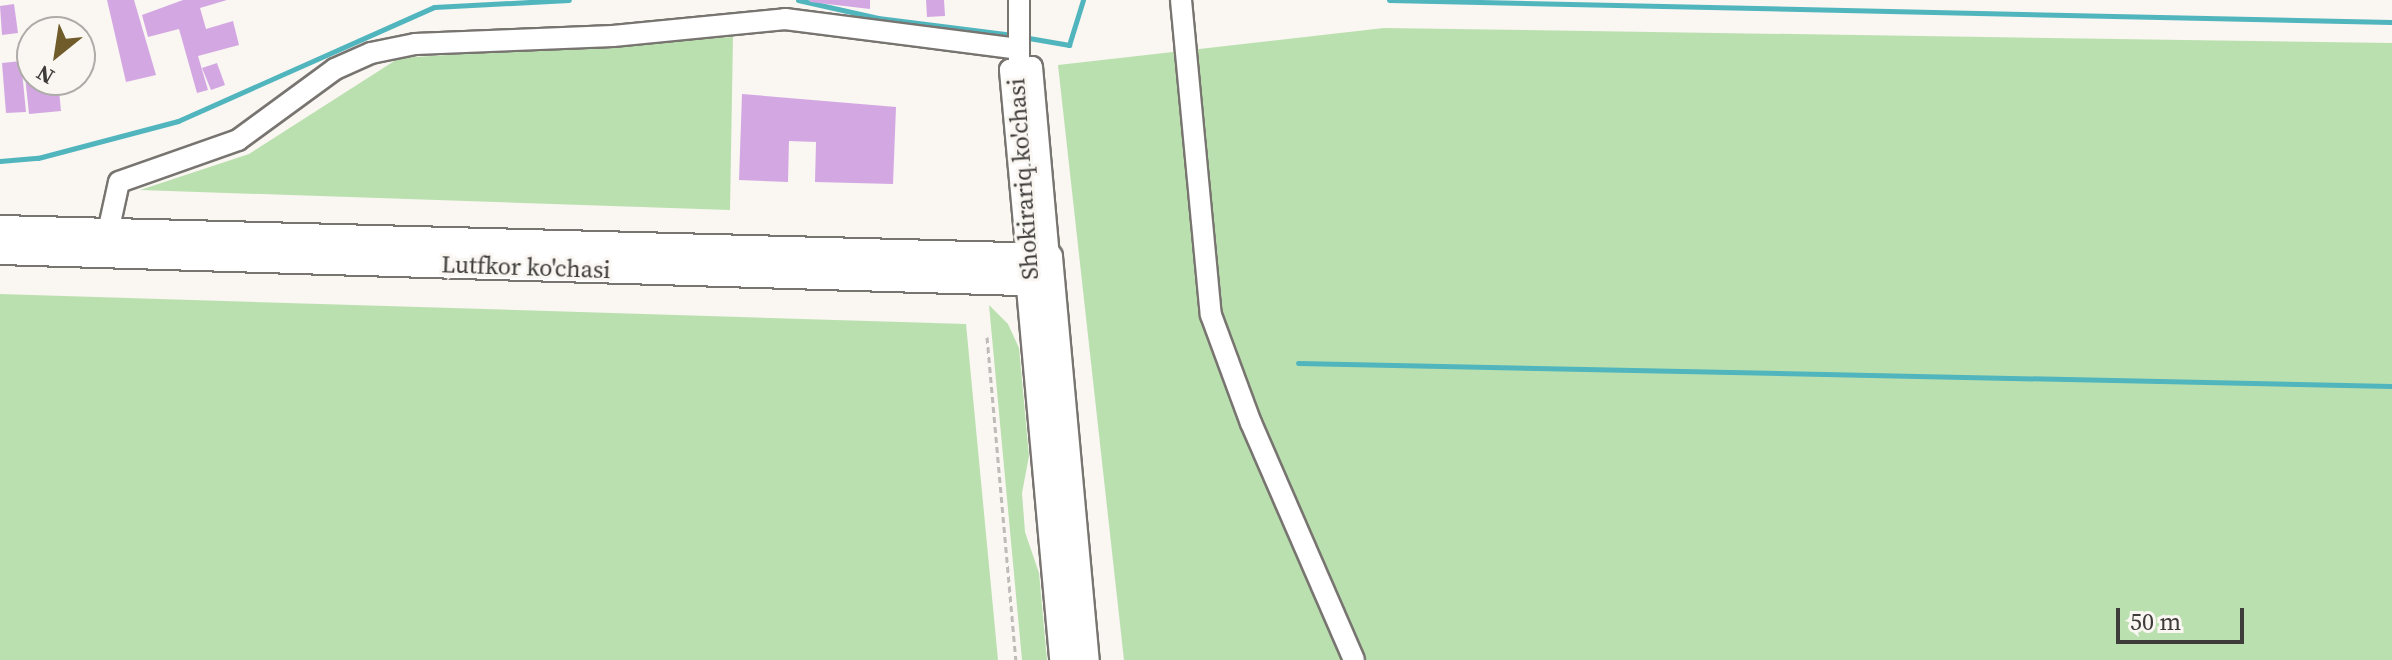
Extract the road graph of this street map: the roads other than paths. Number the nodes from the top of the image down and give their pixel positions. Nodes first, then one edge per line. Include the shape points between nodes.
1 (1019, 0) edge
2 (1181, 0) edge
3 (1019, 59) junction
4 (0, 229) edge
5 (108, 232) junction
6 (0, 251) edge
7 (1039, 270) junction
8 (1063, 660) edge
9 (1086, 660) edge
10 (1354, 660) edge

1 - 3 street
2 - 10 street via 1211,315 1251,423
3 - 5 street via 785,19 613,36 400,47 335,69 238,140 119,182
3 - 7 street, Shokirariq ko'chasi via 1032,67
4 - 5 main road, Lutfkor ko'chasi
5 - 7 main road, Lutfkor ko'chasi
6 - 7 main road, Lutfkor ko'chasi
7 - 8 main road, Shokirariq ko'chasi
7 - 9 main road, Shokirariq ko'chasi

